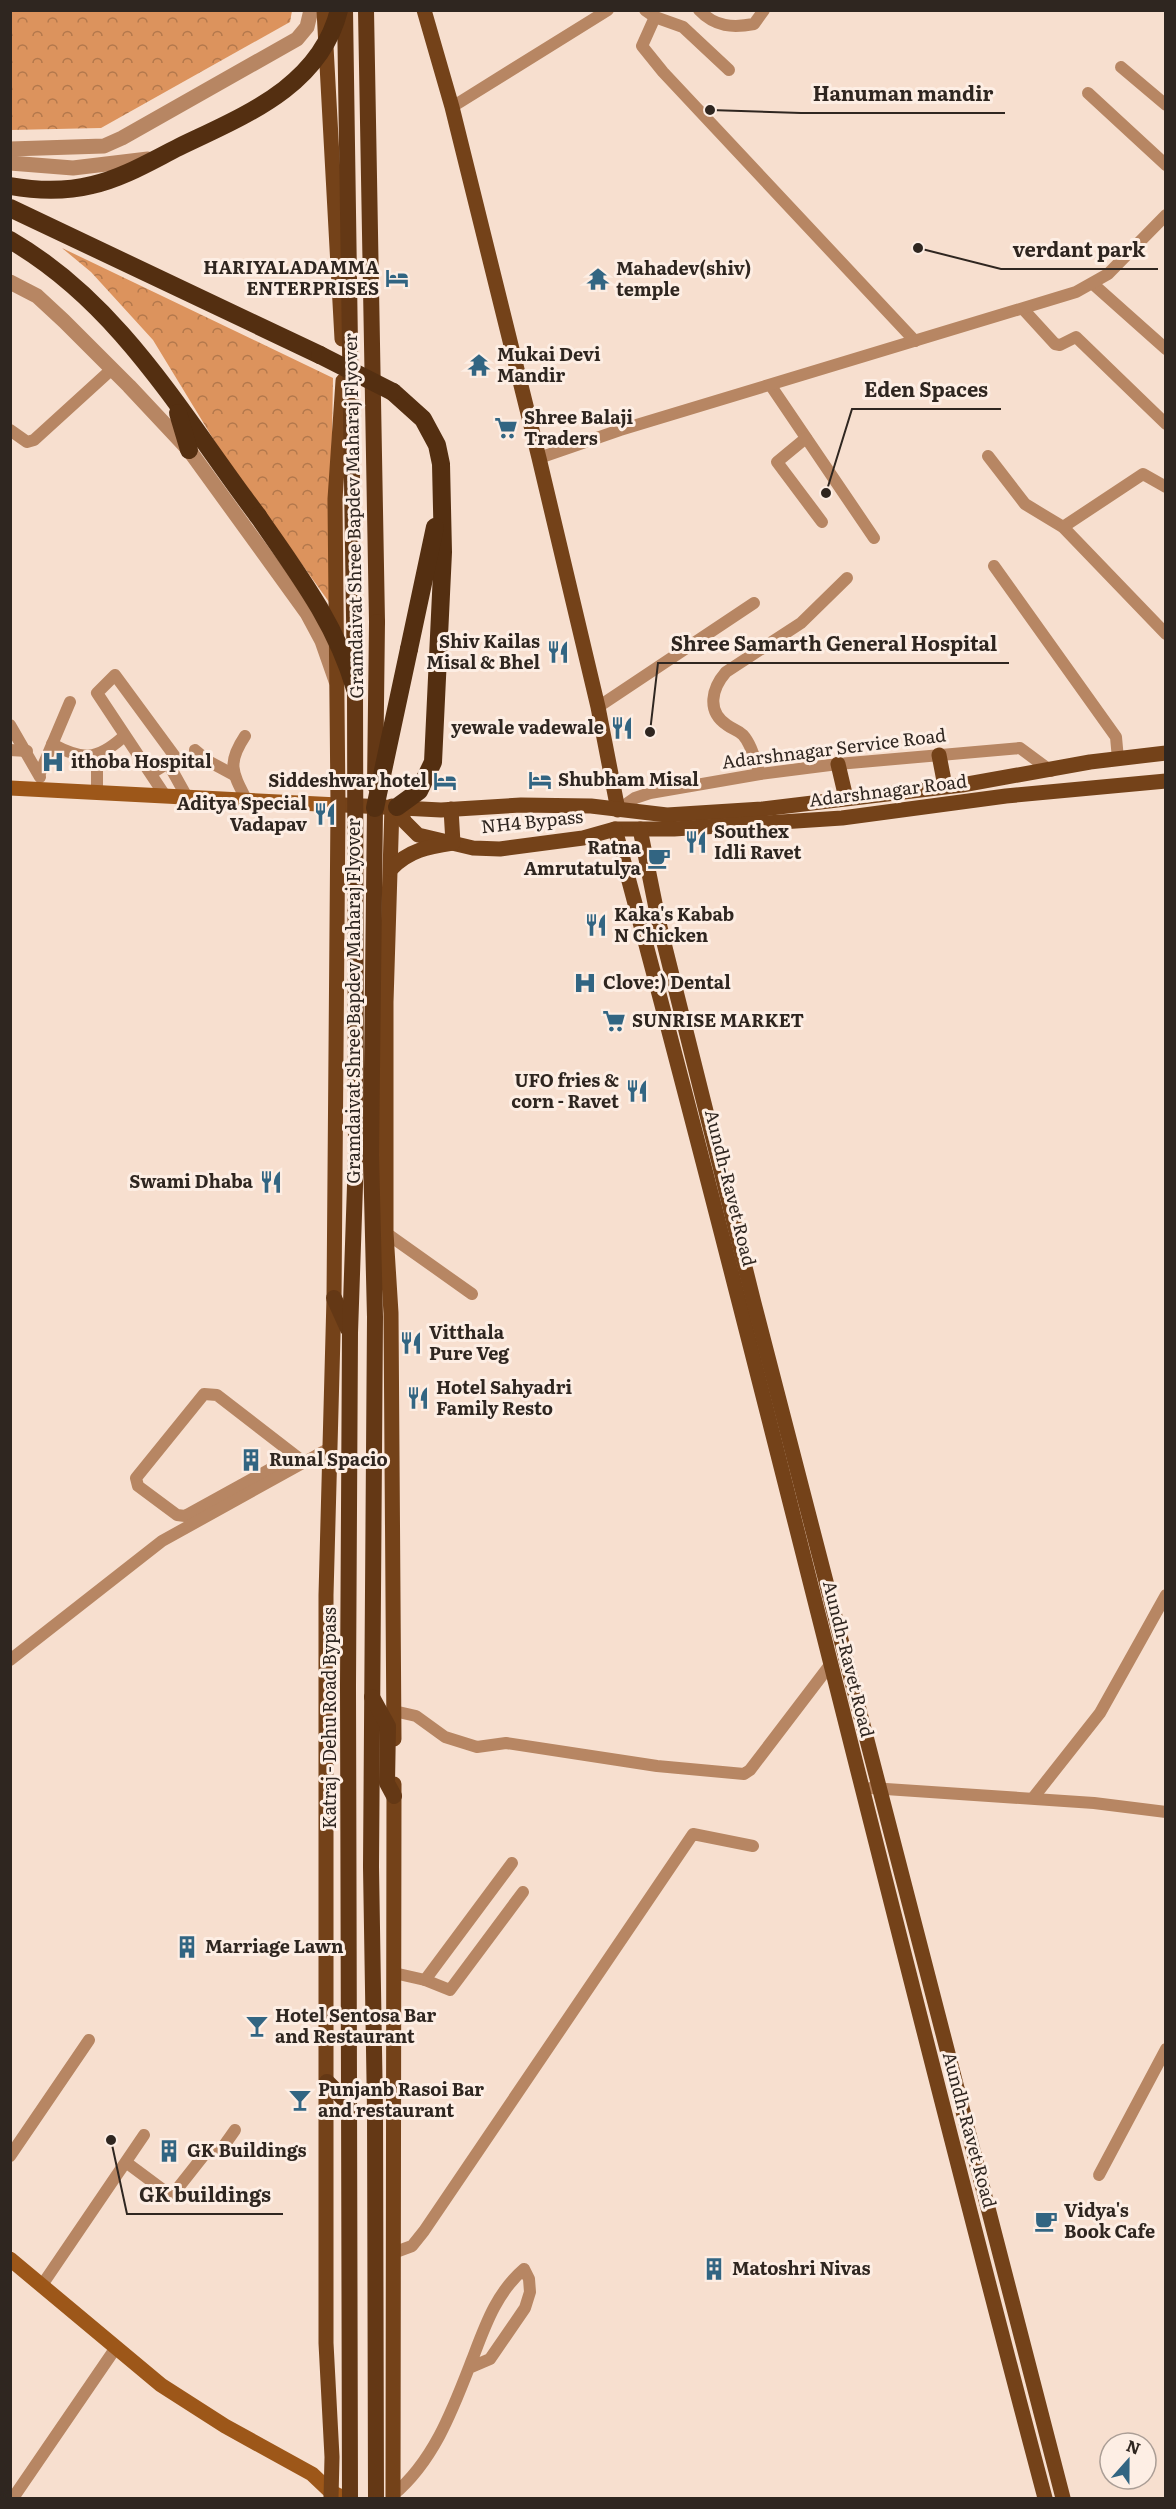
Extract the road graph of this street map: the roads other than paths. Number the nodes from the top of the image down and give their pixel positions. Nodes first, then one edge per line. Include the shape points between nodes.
1 (310, 10) edge
2 (324, 10) edge
3 (339, 10) edge
4 (345, 10) edge
5 (366, 10) edge
6 (424, 10) edge
7 (608, 10) edge
8 (699, 10) edge
9 (764, 10) edge
10 (650, 14) edge
11 (325, 44) junction
12 (1121, 67) dead end
13 (729, 70) dead end
14 (1088, 93) dead end
15 (1166, 105) edge
16 (452, 107) junction
17 (10, 149) edge
18 (157, 158) junction
19 (10, 163) edge
20 (1166, 165) edge
21 (10, 186) edge
22 (10, 208) edge
23 (1166, 215) edge
24 (10, 240) edge
25 (10, 282) edge
26 (1093, 284) junction
27 (1023, 309) junction
28 (915, 341) junction
29 (1166, 349) edge
30 (112, 369) junction
31 (347, 376) junction
32 (771, 386) junction
33 (174, 400) junction
34 (1166, 424) edge
35 (10, 430) edge
36 (806, 438) junction
37 (189, 450) junction
38 (988, 456) dead end
39 (539, 458) junction
40 (441, 487) junction
41 (1166, 487) edge
42 (822, 522) dead end
43 (1063, 527) junction
44 (874, 538) dead end
45 (994, 566) dead end
46 (847, 578) dead end
47 (754, 603) dead end
48 (1166, 634) edge
49 (336, 684) junction
50 (355, 689) junction
51 (70, 702) dead end
52 (598, 707) junction
53 (10, 725) edge
54 (245, 736) dead end
55 (122, 738) dead end
56 (52, 744) junction
57 (10, 750) edge
58 (195, 750) dead end
59 (27, 751) junction
60 (1166, 753) edge
61 (939, 755) junction
62 (1118, 759) junction
63 (168, 763) junction
64 (97, 764) dead end
65 (838, 764) junction
66 (1051, 771) junction
67 (40, 773) junction
68 (153, 773) junction
69 (760, 774) junction
70 (234, 775) junction
71 (1166, 781) edge
72 (945, 786) junction
73 (10, 788) edge
74 (40, 790) junction
75 (97, 793) junction
76 (166, 797) junction
77 (846, 798) junction
78 (188, 799) junction
79 (246, 799) junction
80 (338, 805) junction
81 (388, 807) junction
82 (451, 809) junction
83 (618, 810) junction
84 (615, 829) junction
85 (640, 829) junction
86 (453, 843) junction
87 (391, 870) junction
88 (363, 1155) junction
89 (386, 1233) junction
90 (383, 1273) junction
91 (472, 1294) dead end
92 (334, 1298) junction
93 (350, 1333) junction
94 (287, 1449) junction
95 (328, 1449) junction
96 (305, 1463) junction
97 (1166, 1595) edge
98 (10, 1660) edge
99 (830, 1665) junction
100 (371, 1696) junction
101 (394, 1711) junction
102 (861, 1788) junction
103 (881, 1788) junction
104 (394, 1796) junction
105 (1033, 1798) junction
106 (1166, 1812) edge
107 (753, 1846) dead end
108 (512, 1863) dead end
109 (523, 1892) dead end
110 (394, 1973) junction
111 (425, 1980) junction
112 (89, 2040) dead end
113 (1166, 2049) edge
114 (327, 2082) junction
115 (348, 2103) junction
116 (235, 2130) dead end
117 (144, 2135) dead end
118 (10, 2157) edge
119 (127, 2163) junction
120 (1099, 2175) dead end
121 (393, 2253) junction
122 (10, 2259) edge
123 (42, 2285) junction
124 (115, 2349) junction
125 (469, 2368) junction
126 (335, 2496) edge
127 (387, 2497) edge
128 (13, 2499) edge
129 (350, 2499) edge
130 (1045, 2499) edge
131 (1063, 2499) edge

1 - 17 street via 307,27 297,39 105,146
2 - 11 main road
3 - 11 highway
4 - 31 highway
5 - 81 highway, Gramdaivat Shree Bapdev Maharaj Flyover, bridge via 377,622
6 - 16 main road
7 - 16 street
8 - 9 street via 708,20 731,28 754,24
10 - 13 street via 683,27
10 - 28 street via 642,46 663,72
11 - 18 highway via 302,74 266,105
11 - 31 main road
12 - 15 street
14 - 20 street
16 - 39 main road
18 - 19 street via 73,168
18 - 21 highway via 91,186 47,191
22 - 40 highway, bridge via 393,392 417,412 433,436 439,454
23 - 26 street via 1125,259
24 - 33 highway via 73,283 136,348
25 - 30 street via 37,296
26 - 27 street
26 - 29 street
27 - 28 street
27 - 34 street via 1055,344 1076,338
28 - 32 street
30 - 35 street via 34,440 27,442
30 - 37 street
31 - 49 main road via 335,499
31 - 50 highway, Gramdaivat Shree Bapdev Maharaj Flyover
32 - 36 street
32 - 39 street
33 - 37 highway
33 - 50 highway, bridge via 319,605 338,641
36 - 42 street via 777,462
36 - 44 street
37 - 49 street via 307,613 322,640
38 - 43 street via 1025,504
39 - 52 main road
40 - 81 highway, bridge via 409,649
40 - 81 highway via 443,552 435,745 428,776 419,791
41 - 43 street via 1143,474
43 - 48 street
45 - 62 street via 1116,737
46 - 69 street via 801,623 726,672 717,682 714,707 724,724 742,734 749,744
47 - 52 street
49 - 80 main road
50 - 88 highway, Gramdaivat Shree Bapdev Maharaj Flyover, bridge
51 - 56 street
52 - 83 main road
53 - 59 street
54 - 70 street via 232,759
55 - 56 street via 106,751 89,756 66,752
56 - 67 street
57 - 59 street
58 - 70 street
59 - 67 street
60 - 62 main road, Adarshnagar Road
61 - 65 street, Adarshnagar Service Road
61 - 66 street, Adarshnagar Service Road via 1020,748
61 - 72 main road
62 - 66 main road, Adarshnagar Road
63 - 68 street
63 - 68 street via 176,758 116,675 97,693
63 - 78 street
64 - 75 street
65 - 69 street, Adarshnagar Service Road
65 - 77 main road
66 - 72 main road, Adarshnagar Road
67 - 74 street
68 - 76 street
69 - 83 street, Adarshnagar Service Road via 650,793
70 - 79 street
71 - 85 main road, Adarshnagar Road via 1005,796 842,818
72 - 77 main road, Adarshnagar Road
73 - 74 main road
74 - 75 main road
75 - 76 main road
76 - 78 main road
77 - 83 main road, Adarshnagar Road via 679,814
78 - 79 main road
79 - 80 main road
80 - 81 main road, Adarshnagar Road
80 - 92 main road
81 - 82 main road, Adarshnagar Road
81 - 86 main road, NH4 Bypass via 418,835
81 - 87 main road
81 - 88 highway, Gramdaivat Shree Bapdev Maharaj Flyover
82 - 83 main road, Adarshnagar Road via 522,805
82 - 86 main road
84 - 85 main road, Adarshnagar Road
84 - 86 main road, NH4 Bypass via 583,838 500,849
84 - 99 main road, Aundh-Ravet Road
85 - 103 main road, Aundh-Ravet Road via 659,923
86 - 87 main road via 403,856
87 - 89 main road via 386,1002
88 - 90 highway, Gramdaivat Shree Bapdev Maharaj Flyover
88 - 93 highway, Gramdaivat Shree Bapdev Maharaj Flyover
89 - 90 main road
89 - 91 street
90 - 100 highway via 375,1308
90 - 101 main road
92 - 93 highway
92 - 95 main road
93 - 115 highway, Katraj - Dehu Road Bypass
94 - 94 street via 218,1395 204,1394 136,1478 138,1486 177,1515 185,1516 274,1467
94 - 96 street
95 - 96 street
95 - 114 main road
96 - 98 street via 162,1541
97 - 105 street via 1100,1713
99 - 101 street via 744,1774 657,1766 506,1743 477,1747 445,1737 416,1716
99 - 102 main road, Aundh-Ravet Road
100 - 104 highway via 388,1726 387,1783
100 - 127 highway via 375,2110
101 - 104 main road
102 - 103 street
102 - 130 main road, Aundh-Ravet Road
103 - 105 street
103 - 131 main road, Aundh-Ravet Road
104 - 110 main road
105 - 106 street
107 - 121 street via 693,1834 424,2231 412,2246
108 - 111 street
109 - 111 street via 450,1990
110 - 111 street
110 - 121 main road
112 - 118 street
113 - 120 street
114 - 115 highway
114 - 126 main road via 326,2343
115 - 129 highway, Katraj - Dehu Road Bypass
116 - 119 street via 223,2147 204,2155 174,2193 166,2192
117 - 119 street
119 - 123 street
121 - 127 main road
122 - 123 main road
123 - 124 main road
124 - 126 main road via 160,2385 312,2474
124 - 128 street
125 - 125 street via 495,2305 509,2282 524,2269 530,2292 525,2308 490,2359
125 - 127 street via 422,2466 412,2479

